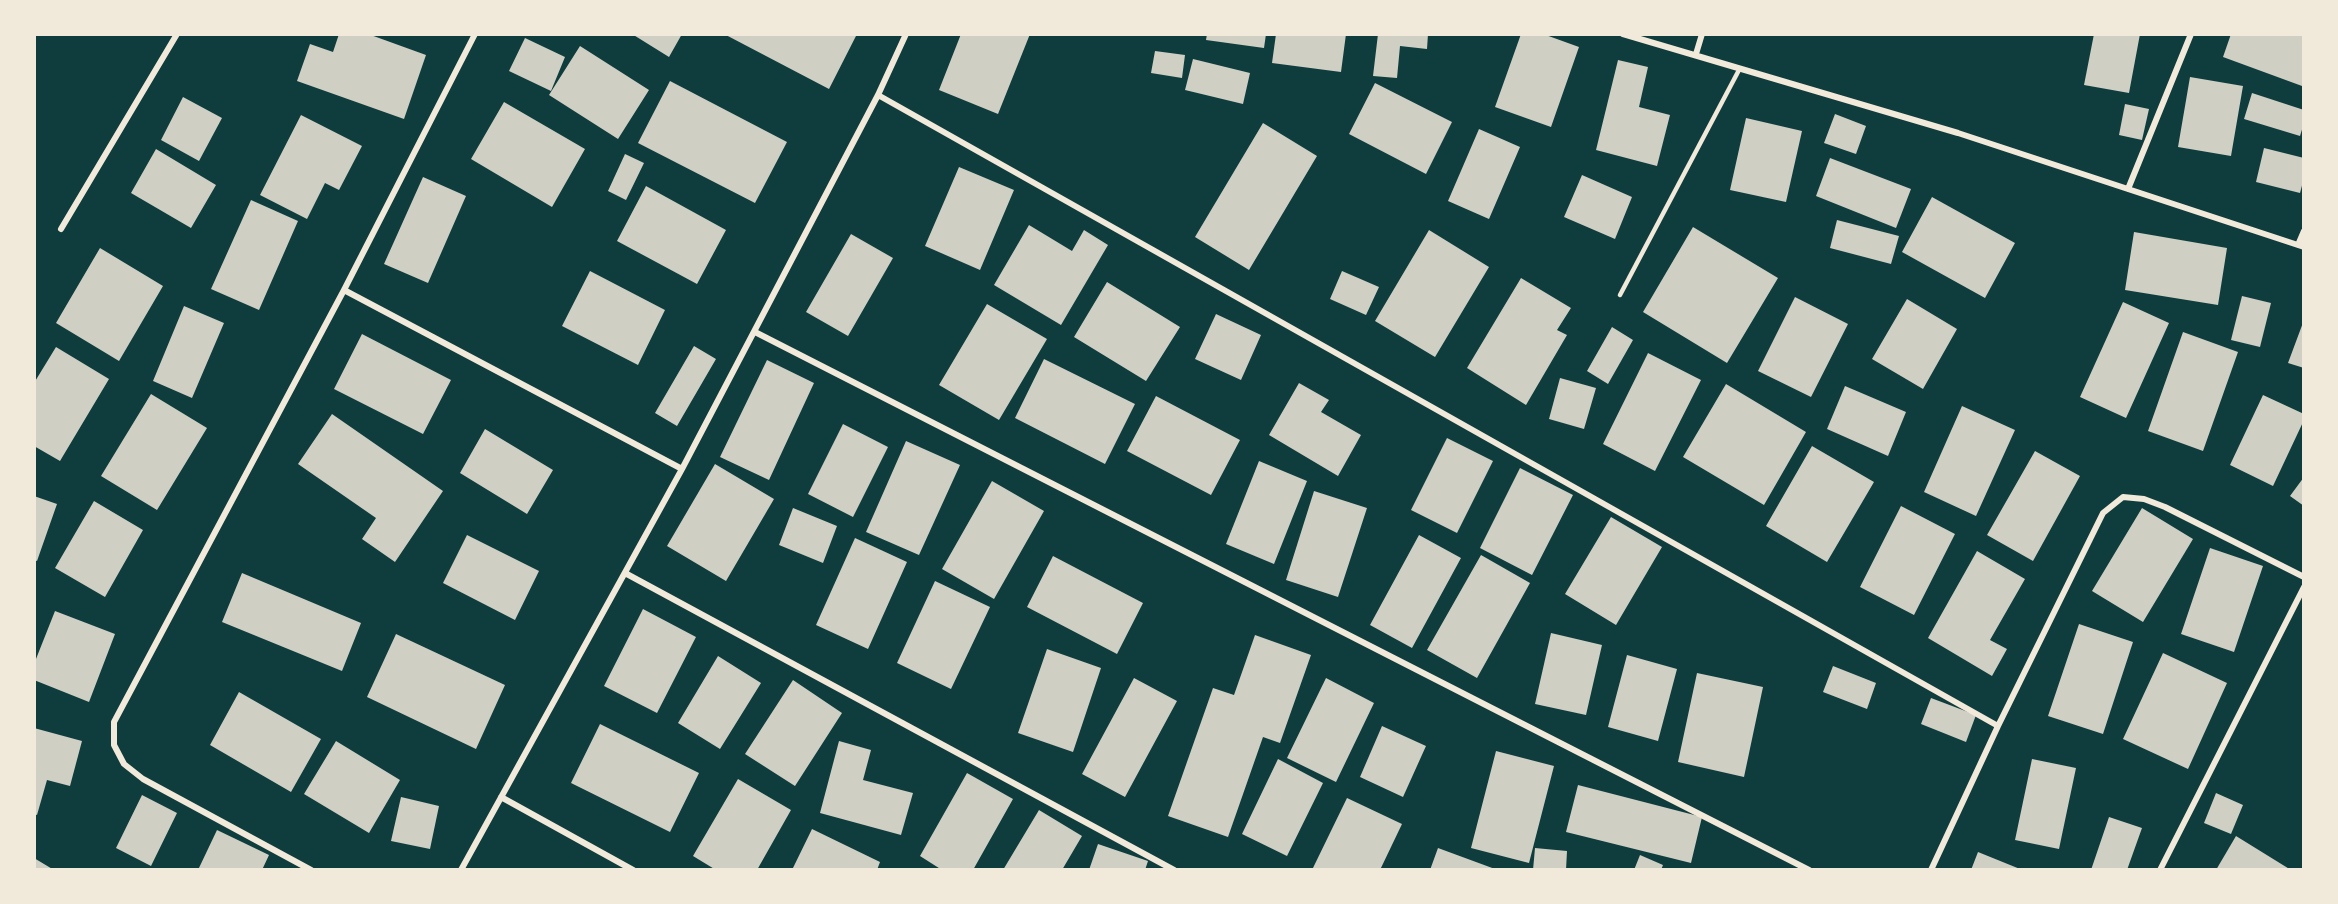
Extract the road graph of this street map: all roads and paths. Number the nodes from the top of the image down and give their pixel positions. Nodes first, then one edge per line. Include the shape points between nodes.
1 (177, 34) edge
2 (475, 34) edge
3 (906, 34) edge
4 (1623, 34) edge
5 (1702, 34) edge
6 (2191, 34) edge
7 (1696, 54) junction
8 (1739, 70) junction
9 (878, 95) junction
10 (2128, 189) junction
11 (61, 228) dead end
12 (2304, 231) edge
13 (2301, 246) edge
14 (344, 290) junction
15 (1620, 295) dead end
16 (755, 332) junction
17 (682, 469) junction
18 (625, 573) junction
19 (2304, 577) edge
20 (2304, 587) edge
21 (1998, 726) junction
22 (501, 797) junction
23 (311, 870) edge
24 (461, 870) edge
25 (633, 870) edge
26 (1173, 870) edge
27 (1809, 870) edge
28 (1931, 870) edge
29 (2160, 870) edge

1 - 11 street
2 - 14 street
3 - 9 street
4 - 7 street
5 - 7 street
6 - 10 street
7 - 8 street
8 - 10 street
8 - 15 lane
9 - 16 street
9 - 21 street
10 - 13 street
12 - 13 street
14 - 17 street
14 - 23 street via 114,722 114,745 124,764 143,779
16 - 17 street
16 - 27 street
17 - 18 street
18 - 22 street
18 - 26 street
19 - 21 street via 2165,507 2123,497 2103,513
20 - 29 street
21 - 28 street
22 - 24 street
22 - 25 street

